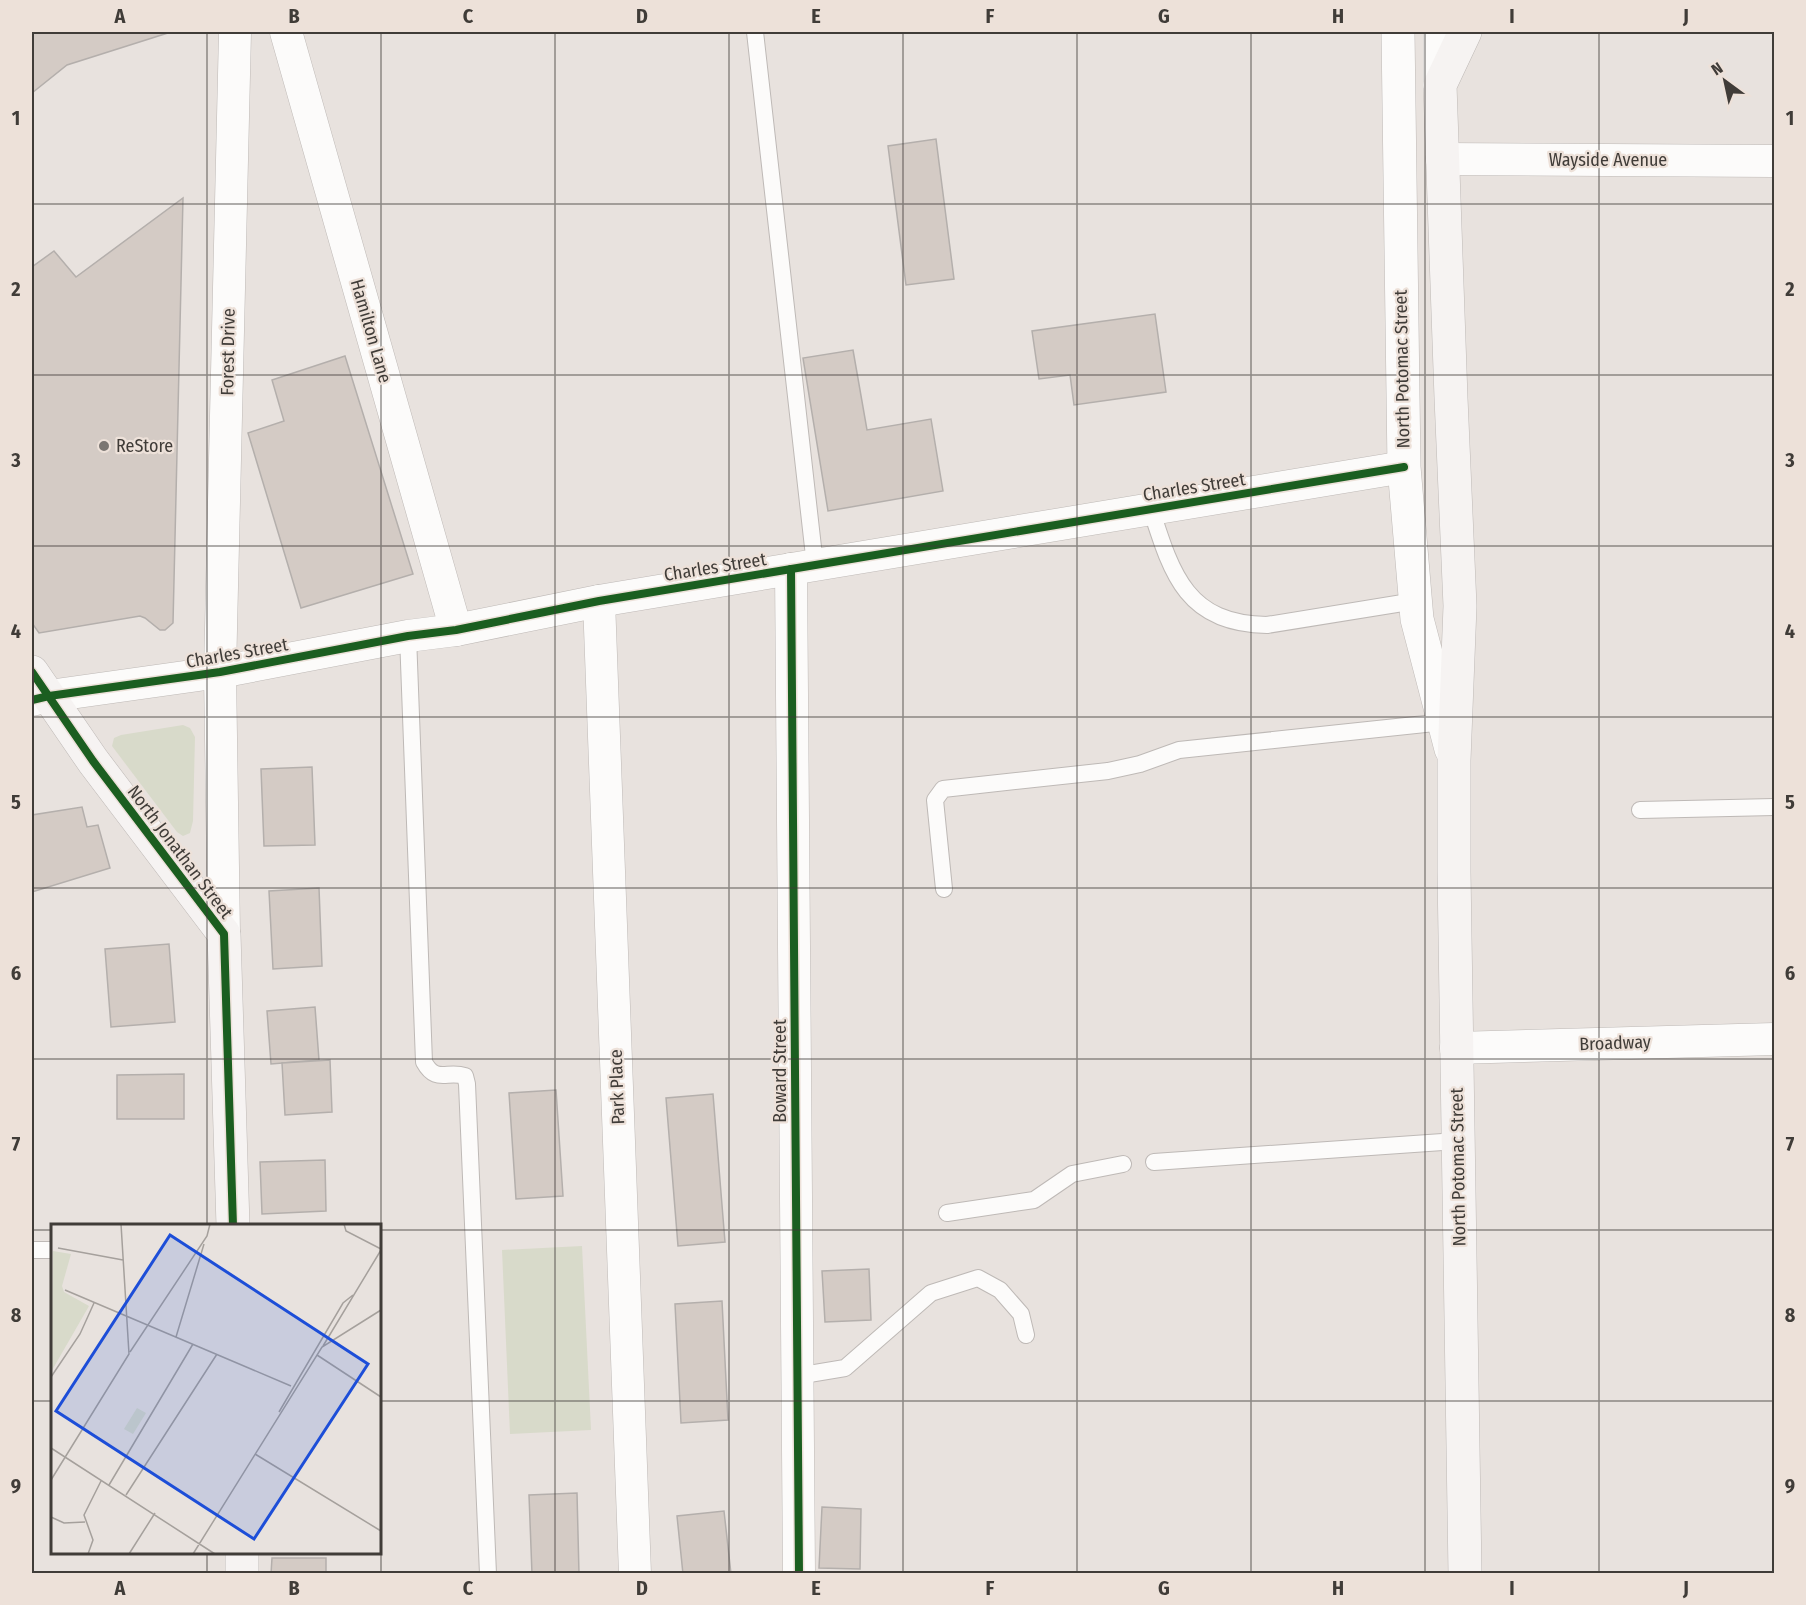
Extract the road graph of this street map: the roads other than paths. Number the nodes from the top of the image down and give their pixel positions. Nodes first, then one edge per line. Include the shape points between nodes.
1 (236, 32) edge
2 (286, 32) edge
3 (755, 32) edge
4 (1398, 32) edge
5 (1440, 32) edge
6 (1465, 32) edge
7 (1440, 85) junction
8 (1442, 159) junction
9 (1774, 160) edge
10 (1404, 467) junction
11 (1151, 509) junction
12 (803, 567) junction
13 (599, 601) junction
14 (1416, 601) junction
15 (456, 630) junction
16 (408, 636) junction
17 (220, 672) junction
18 (37, 689) edge
19 (1444, 722) junction
20 (1454, 760) junction
21 (1774, 807) edge
22 (1640, 810) dead end
23 (944, 889) dead end
24 (224, 934) junction
25 (1774, 1039) edge
26 (1456, 1048) junction
27 (1457, 1141) junction
28 (1154, 1162) dead end
29 (1124, 1164) dead end
30 (947, 1213) dead end
31 (233, 1224) edge
32 (32, 1250) edge
33 (51, 1250) edge
34 (1026, 1335) dead end
35 (797, 1376) junction
36 (242, 1554) edge
37 (242, 1574) edge
38 (488, 1574) edge
39 (634, 1574) edge
40 (799, 1574) edge
41 (1465, 1574) edge

1 - 17 street, Forest Drive
2 - 15 street, Hamilton Lane
3 - 12 lane
4 - 10 street, North Potomac Street
5 - 7 street
6 - 7 main road
7 - 8 main road, North Potomac Street
8 - 9 street, Wayside Avenue
8 - 20 main road, North Potomac Street via 1460,606
10 - 11 street, Charles Street
10 - 14 street, North Potomac Street
11 - 12 street, Charles Street
11 - 14 lane via 1172,569 1184,589 1197,603 1230,620 1267,625
12 - 13 street, Charles Street
12 - 35 street, Boward Street
13 - 15 street, Charles Street
13 - 39 street, Park Place
14 - 19 street, North Potomac Street via 1417,619
15 - 16 street, Charles Street
16 - 17 street, Charles Street
16 - 38 lane via 424,1062 438,1076 465,1076 467,1084
17 - 18 street, Charles Street
17 - 24 street, North Jonathan Street
18 - 24 main road, North Jonathan Street
19 - 20 street, North Potomac Street
19 - 23 lane via 1179,750 1108,771 943,789 935,800
20 - 26 main road, North Potomac Street
21 - 22 lane
24 - 31 main road, North Jonathan Street
25 - 26 street, Broadway
26 - 27 main road, North Potomac Street
27 - 28 lane
27 - 41 main road, North Potomac Street
29 - 30 lane via 1072,1174 1034,1200
32 - 33 lane
34 - 35 lane via 1021,1314 1000,1290 978,1278 931,1293 845,1368
35 - 40 street, Boward Street
36 - 37 main road

